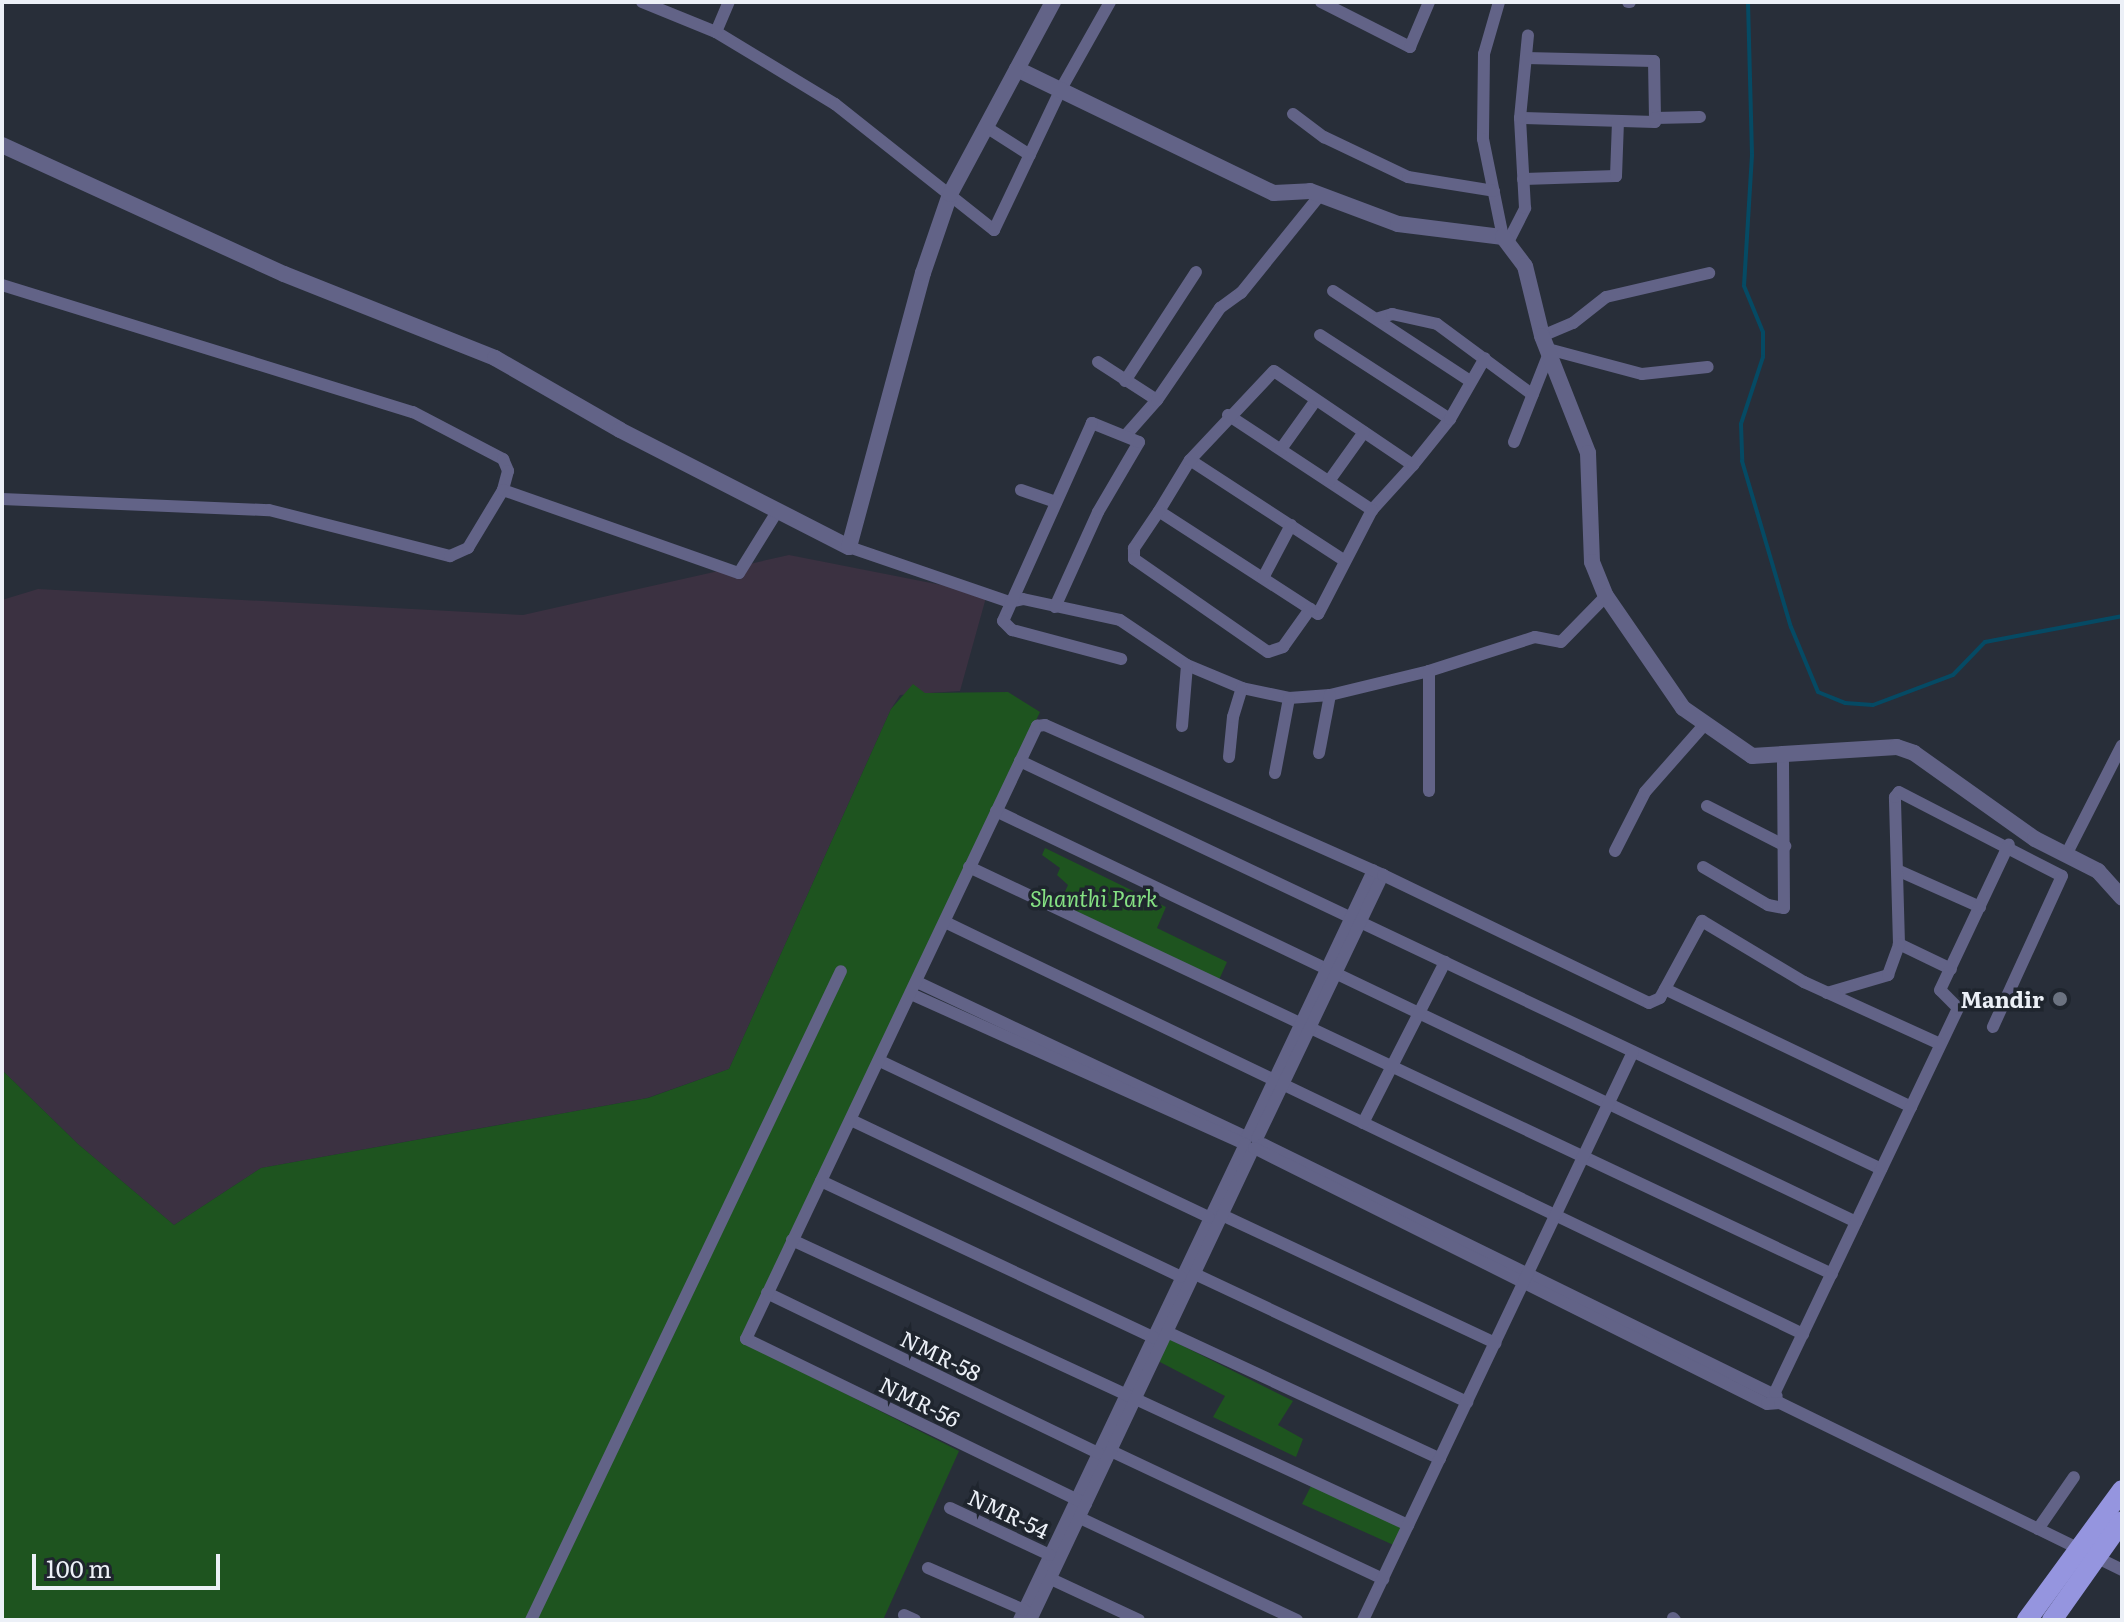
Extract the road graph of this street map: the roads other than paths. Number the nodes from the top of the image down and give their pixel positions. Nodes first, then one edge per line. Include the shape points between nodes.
1 (642, 2) edge
2 (729, 2) edge
3 (1053, 2) edge
4 (1110, 2) edge
5 (1321, 2) edge
6 (1429, 2) edge
7 (1499, 2) edge
8 (716, 32) junction
9 (1528, 35) dead end
10 (1526, 58) junction
11 (1017, 69) junction
12 (1061, 89) junction
13 (1293, 114) dead end
14 (1700, 117) dead end
15 (1520, 118) junction
16 (1655, 118) junction
17 (1618, 121) junction
18 (986, 127) junction
19 (2, 145) edge
20 (1030, 155) junction
21 (1523, 179) junction
22 (1494, 191) junction
23 (950, 194) junction
24 (1320, 195) junction
25 (1505, 240) junction
26 (1196, 272) dead end
27 (1709, 273) dead end
28 (2, 285) edge
29 (1333, 291) dead end
30 (1379, 318) junction
31 (1320, 335) dead end
32 (1546, 346) junction
33 (1485, 358) junction
34 (1098, 362) dead end
35 (1708, 367) dead end
36 (1125, 381) junction
37 (1470, 381) junction
38 (1533, 395) junction
39 (1157, 400) junction
40 (1316, 400) junction
41 (1228, 415) junction
42 (1450, 419) junction
43 (1364, 432) junction
44 (1126, 435) junction
45 (1514, 442) dead end
46 (1281, 449) junction
47 (1190, 460) junction
48 (1413, 465) junction
49 (1329, 481) junction
50 (503, 490) junction
51 (1021, 490) dead end
52 (2, 499) edge
53 (1055, 502) junction
54 (778, 510) junction
55 (1372, 510) junction
56 (1159, 511) junction
57 (1291, 525) junction
58 (849, 547) junction
59 (1342, 559) junction
60 (1263, 578) junction
61 (1606, 596) junction
62 (1010, 602) junction
63 (1055, 607) junction
64 (1310, 609) junction
65 (1121, 659) dead end
66 (1187, 665) junction
67 (1429, 671) junction
68 (1242, 688) junction
69 (1330, 695) junction
70 (1289, 698) junction
71 (1704, 725) junction
72 (1182, 726) dead end
73 (2122, 745) edge
74 (1319, 753) dead end
75 (1783, 756) junction
76 (1229, 757) dead end
77 (1020, 761) junction
78 (1275, 773) dead end
79 (1429, 791) dead end
80 (1707, 806) dead end
81 (996, 811) junction
82 (2009, 844) junction
83 (1785, 846) junction
84 (1615, 851) dead end
85 (2066, 855) junction
86 (969, 867) junction
87 (1703, 867) dead end
88 (1897, 870) junction
89 (1378, 873) junction
90 (2122, 898) edge
91 (1980, 907) junction
92 (1356, 920) junction
93 (945, 922) junction
94 (1899, 944) junction
95 (1445, 962) junction
96 (1951, 969) junction
97 (841, 971) dead end
98 (1332, 971) junction
99 (914, 988) junction
100 (1665, 989) junction
101 (1827, 993) junction
102 (1419, 1013) junction
103 (1306, 1025) junction
104 (1993, 1027) dead end
105 (1940, 1044) junction
106 (1633, 1052) junction
107 (880, 1061) junction
108 (1391, 1068) junction
109 (1279, 1082) junction
110 (1609, 1103) junction
111 (1911, 1107) junction
112 (851, 1120) junction
113 (1363, 1123) junction
114 (1252, 1142) junction
115 (1583, 1157) junction
116 (1881, 1169) junction
117 (821, 1181) junction
118 (1556, 1215) junction
119 (1216, 1216) junction
120 (1856, 1222) junction
121 (792, 1240) junction
122 (1195, 1274) junction
123 (1832, 1274) junction
124 (1181, 1277) junction
125 (1525, 1278) junction
126 (767, 1293) junction
127 (1167, 1332) junction
128 (1803, 1334) junction
129 (1153, 1337) junction
130 (1495, 1343) junction
131 (1131, 1396) junction
132 (1777, 1398) junction
133 (1467, 1402) junction
134 (1105, 1452) junction
135 (1440, 1459) junction
136 (2074, 1477) dead end
137 (2122, 1490) edge
138 (1081, 1502) junction
139 (950, 1508) dead end
140 (1080, 1518) junction
141 (2122, 1521) edge
142 (1408, 1525) junction
143 (2038, 1529) junction
144 (2088, 1553) junction
145 (1050, 1555) junction
146 (928, 1568) dead end
147 (2122, 1570) edge
148 (1051, 1579) junction
149 (1383, 1579) junction
150 (1025, 1617) edge
151 (531, 1620) edge
152 (1139, 1620) edge
153 (1297, 1620) edge
154 (1363, 1620) edge
155 (2027, 1620) edge
156 (2052, 1620) edge

1 - 8 street
2 - 8 street
3 - 11 street
4 - 12 street
5 - 6 street via 1410,47
7 - 22 street via 1484,54 1483,139
8 - 23 street via 835,104
9 - 10 street
10 - 15 street
10 - 16 street via 1654,61
11 - 12 street
11 - 18 street
12 - 20 street
12 - 24 street via 1274,193
13 - 22 street via 1324,137 1408,177
14 - 16 street
15 - 17 street
15 - 21 street
16 - 17 street
17 - 21 street via 1616,176
18 - 20 street
18 - 23 street
19 - 54 street via 284,274 495,358
20 - 23 street via 994,230
21 - 25 street via 1525,208
22 - 25 street
23 - 58 street via 923,273
24 - 25 street via 1398,224
24 - 39 street via 1241,293 1220,308
25 - 32 street via 1525,266
26 - 36 street
27 - 32 street via 1606,297
28 - 50 street via 413,412 503,459 508,471
29 - 30 street
30 - 33 street via 1392,314 1437,324
30 - 37 street
31 - 42 street
32 - 35 street via 1635,373
32 - 38 street
32 - 61 street via 1588,453 1592,562
33 - 37 street
33 - 38 street
34 - 36 street
36 - 39 street
37 - 42 street
38 - 45 street
39 - 44 street
40 - 41 street via 1274,371
40 - 43 street
40 - 46 street
41 - 46 street
41 - 47 street
42 - 48 street
43 - 48 street
43 - 49 street
44 - 53 street via 1092,423
44 - 63 street via 1139,442 1098,512
46 - 49 street
47 - 56 street
47 - 57 street
48 - 55 street
49 - 55 street
50 - 52 street via 468,548 450,556 269,510
50 - 54 street via 739,573
51 - 53 street
53 - 62 street
54 - 58 street
55 - 59 street
56 - 60 street
56 - 64 street via 1134,548 1142,570 1268,652 1283,647
57 - 59 street
57 - 60 street
58 - 62 street
59 - 64 street via 1318,614
60 - 64 street
61 - 67 street via 1561,642 1535,637
61 - 71 street via 1683,708
62 - 63 street via 1023,599
62 - 65 street via 1003,621 1012,630
63 - 66 street via 1120,620
66 - 68 street
66 - 72 street
67 - 69 street
67 - 79 street
68 - 70 street
68 - 76 street
69 - 70 street
69 - 74 street
70 - 78 street
71 - 75 street via 1752,756
71 - 84 street via 1645,792
73 - 85 street
75 - 83 street
75 - 85 street via 1897,747 1914,753
77 - 81 street
77 - 89 street via 1033,731 1045,725
77 - 92 street
80 - 83 street
81 - 86 street
81 - 98 street
82 - 88 street via 1899,792
82 - 91 street
82 - 104 street via 2062,876
83 - 87 street via 1784,908 1768,905
85 - 90 street via 2098,871
86 - 93 street
86 - 103 street
88 - 91 street
88 - 94 street
89 - 92 street
89 - 100 street via 1649,1003 1656,1003
91 - 96 street
92 - 95 street
92 - 98 street
93 - 99 street
93 - 109 street
94 - 96 street
94 - 101 street via 1888,975
95 - 102 street
95 - 106 street
96 - 105 street via 1940,994 1958,1005
97 - 151 street
98 - 102 street
98 - 103 street
99 - 107 street
99 - 114 street
100 - 101 street via 1702,921
100 - 111 street
101 - 105 street
102 - 108 street
102 - 110 street
103 - 108 street
103 - 109 street
105 - 111 street
106 - 110 street
106 - 116 street
107 - 112 street
107 - 119 street
108 - 113 street
108 - 115 street
109 - 113 street
109 - 114 street
110 - 115 street
110 - 120 street
111 - 116 street
112 - 117 street
112 - 124 street
113 - 118 street
114 - 119 street
114 - 125 street
115 - 118 street
115 - 123 street
116 - 120 street
117 - 121 street
117 - 129 street
118 - 125 street
118 - 128 street
119 - 122 street
119 - 124 street
119 - 130 street
120 - 123 street
121 - 126 street
121 - 131 street
122 - 127 street
122 - 133 street
123 - 128 street
124 - 129 street
125 - 130 street
125 - 132 street via 1767,1404
126 - 134 street, NMR-58
126 - 138 street, NMR-56 via 746,1339
127 - 131 street
127 - 135 street
128 - 132 street
129 - 131 street
130 - 133 street
131 - 134 street
131 - 142 street
132 - 143 street
133 - 135 street
134 - 138 street
134 - 149 street, NMR-58
135 - 142 street
136 - 143 street
137 - 144 main road
138 - 140 street
138 - 145 street
139 - 145 street, NMR-54
140 - 148 street
140 - 153 street
141 - 144 main road
142 - 149 street
143 - 144 street
144 - 147 street
144 - 155 main road
144 - 156 main road
145 - 150 street
146 - 150 street
148 - 150 street
148 - 152 street
149 - 154 street

